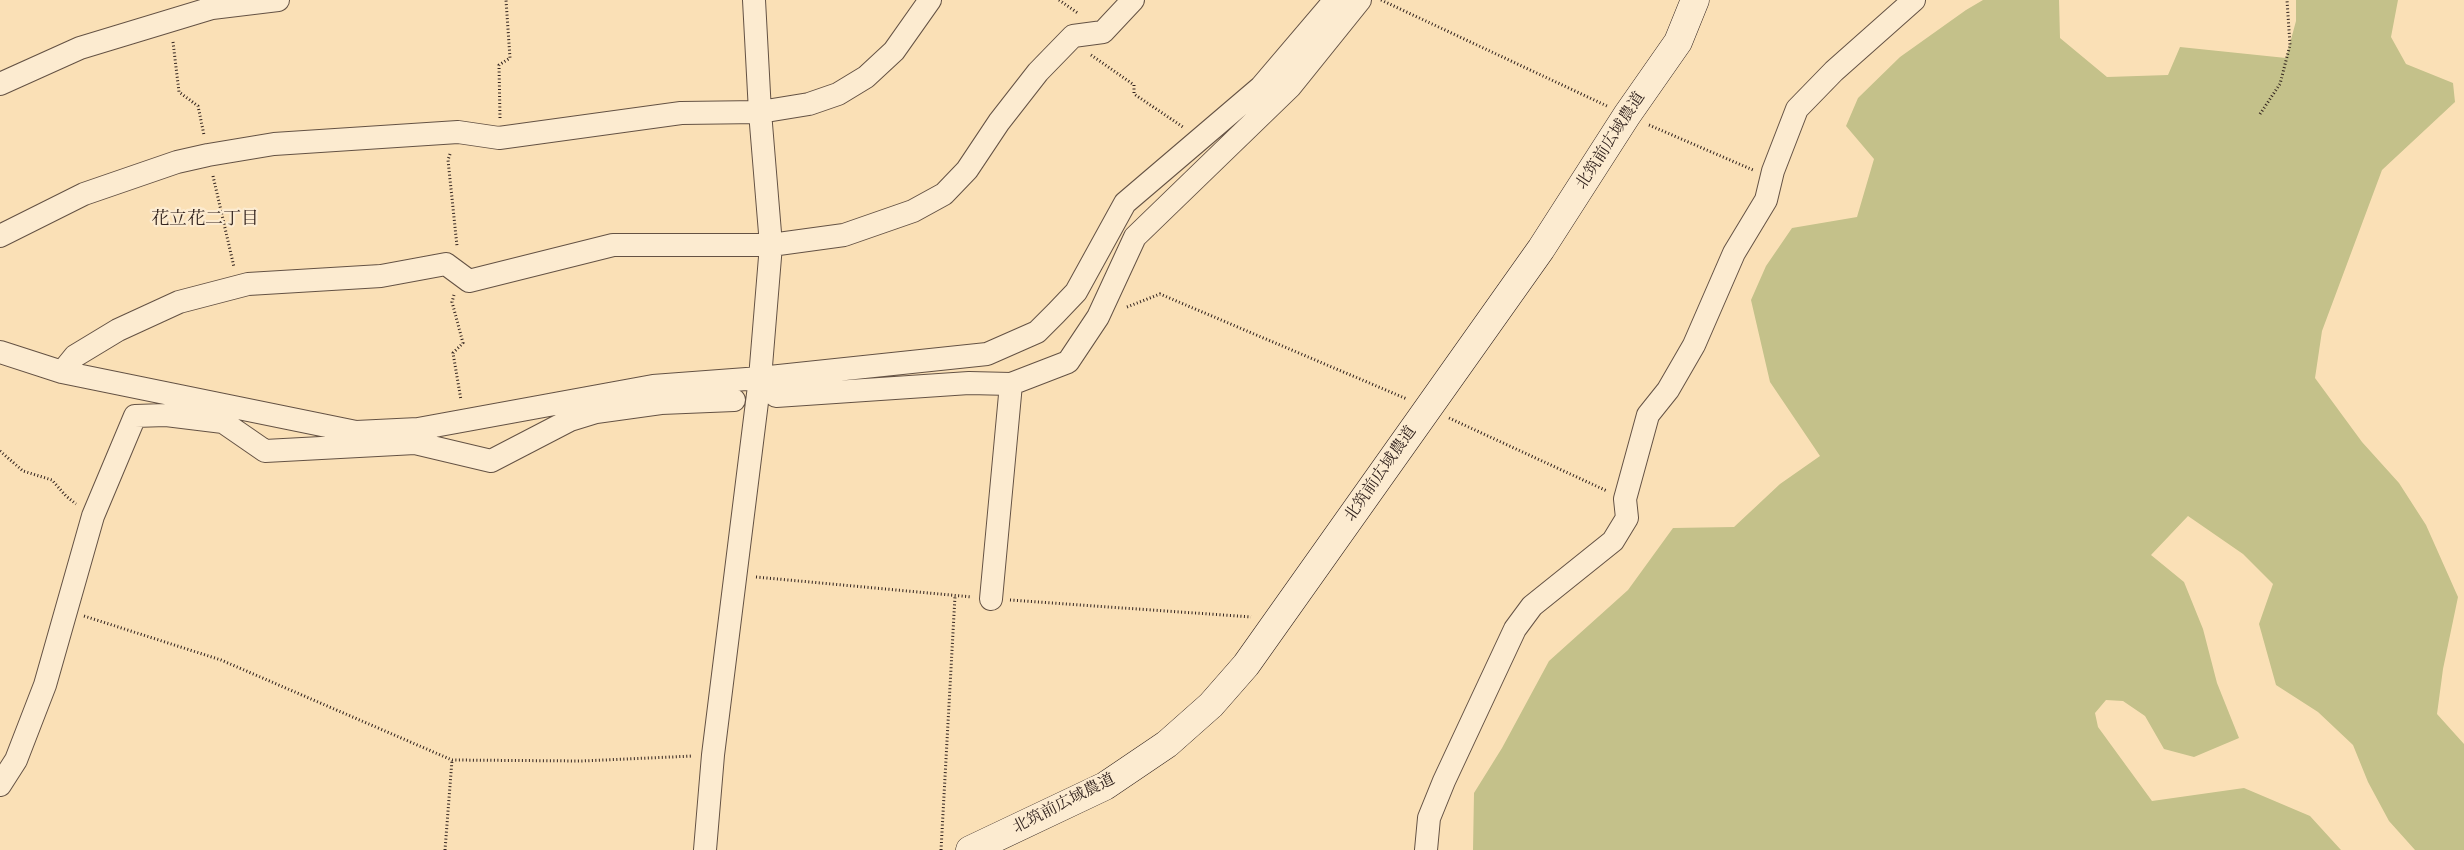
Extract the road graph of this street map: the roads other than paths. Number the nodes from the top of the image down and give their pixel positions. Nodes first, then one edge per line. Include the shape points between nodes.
1 (278, 0) edge
2 (754, 0) edge
3 (930, 0) edge
4 (1133, 0) edge
5 (1334, 0) edge
6 (1360, 0) edge
7 (1695, 0) edge
8 (1914, 0) edge
9 (214, 4) edge
10 (0, 84) edge
11 (760, 112) junction
12 (0, 236) edge
13 (771, 245) junction
14 (1084, 278) junction
15 (1112, 287) junction
16 (0, 352) edge
17 (62, 372) junction
18 (760, 378) junction
19 (1011, 384) junction
20 (776, 396) dead end
21 (734, 400) dead end
22 (991, 599) dead end
23 (0, 785) edge
24 (705, 850) edge
25 (970, 850) edge
26 (1426, 850) edge

1 - 9 street
2 - 11 street
3 - 11 street via 894,51 866,77 838,94 810,104
4 - 13 street via 1103,32 1074,36 1038,72 967,170 944,194 913,210 844,235
5 - 14 street via 1261,87 1125,203
6 - 15 street via 1290,87 1134,238
7 - 25 street, 北筑前広域農道 via 1678,42 1541,249 1246,664 1211,705 1167,744 1105,786
8 - 26 street via 1834,71 1797,109 1766,200 1734,253 1694,345 1668,390 1648,416 1625,500 1627,518 1613,541 1532,606 1515,629 1429,818
9 - 10 street via 171,22 80,48
11 - 12 street via 681,113 499,138 458,132 274,144 177,162 84,194
11 - 13 street
13 - 17 street via 613,245 469,281 446,264 381,276 316,278 238,286 179,302 118,330 75,356
13 - 18 street
14 - 15 street
14 - 18 street via 1076,292 1037,332 987,354
15 - 19 street via 1098,318 1068,362
16 - 17 street
17 - 18 street via 356,432 418,429 653,386
18 - 24 street via 713,754
19 - 20 street via 969,383
19 - 22 street
21 - 23 street via 661,402 596,412 570,420 491,461 415,443 264,451 223,422 166,415 135,416 93,516 45,686 16,760

